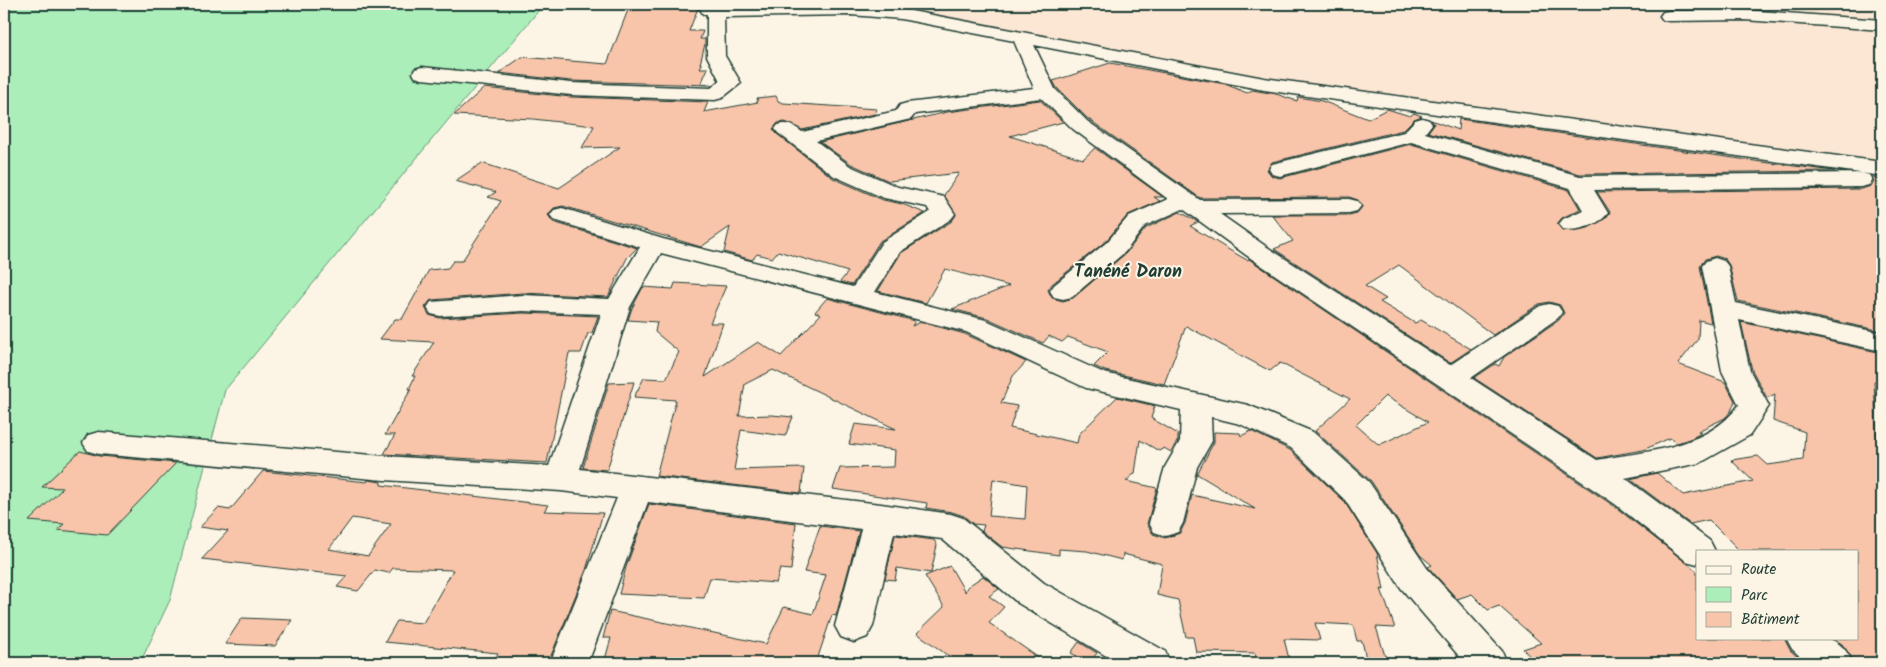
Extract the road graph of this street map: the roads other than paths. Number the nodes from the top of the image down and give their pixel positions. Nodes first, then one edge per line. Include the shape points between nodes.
1 (710, 7) edge
2 (1669, 16) dead end
3 (1882, 25) edge
4 (1022, 38) junction
5 (422, 73) dead end
6 (1046, 92) junction
7 (1437, 108) junction
8 (1411, 136) junction
9 (1280, 169) dead end
10 (1882, 169) edge
11 (1882, 180) edge
12 (1579, 183) junction
13 (1190, 204) junction
14 (1349, 206) dead end
15 (562, 215) dead end
16 (1571, 224) dead end
17 (654, 244) junction
18 (1715, 266) dead end
19 (1064, 291) dead end
20 (859, 297) junction
21 (617, 307) junction
22 (440, 308) dead end
23 (1724, 309) junction
24 (1549, 312) dead end
25 (1882, 342) edge
26 (1450, 378) junction
27 (1196, 404) junction
28 (99, 443) dead end
29 (1594, 472) junction
30 (562, 479) junction
31 (637, 488) junction
32 (881, 517) junction
33 (1166, 523) dead end
34 (1697, 550) edge
35 (854, 626) dead end
36 (1807, 640) edge
37 (569, 663) edge
38 (1151, 663) edge
39 (1488, 663) edge
40 (1834, 663) edge

1 - 4 street via 901,14
1 - 5 street via 716,56 731,83 715,94 571,89
2 - 3 street via 1744,15
4 - 6 street
4 - 7 street via 1264,84
6 - 13 street via 1080,125
6 - 20 street via 907,109 904,115 792,134 842,171 892,193 936,202 943,214 891,247
7 - 8 street
7 - 10 street
8 - 9 street
8 - 12 street
11 - 12 street
12 - 16 street via 1596,213
13 - 14 street
13 - 19 street via 1137,221 1116,247
13 - 26 street
15 - 17 street
17 - 20 street
17 - 21 street
18 - 23 street
20 - 27 street via 976,326 1096,381
21 - 22 street via 523,303
21 - 30 street
23 - 25 street
23 - 29 street via 1736,370 1754,406 1740,427 1689,455
24 - 26 street
26 - 29 street
27 - 33 street via 1196,441 1181,467
27 - 39 street via 1248,415 1302,440 1357,491 1414,578
28 - 30 street via 384,468
29 - 34 street
30 - 31 street
31 - 32 street
31 - 37 street
32 - 35 street
32 - 38 street via 951,527 1032,593
36 - 40 street

